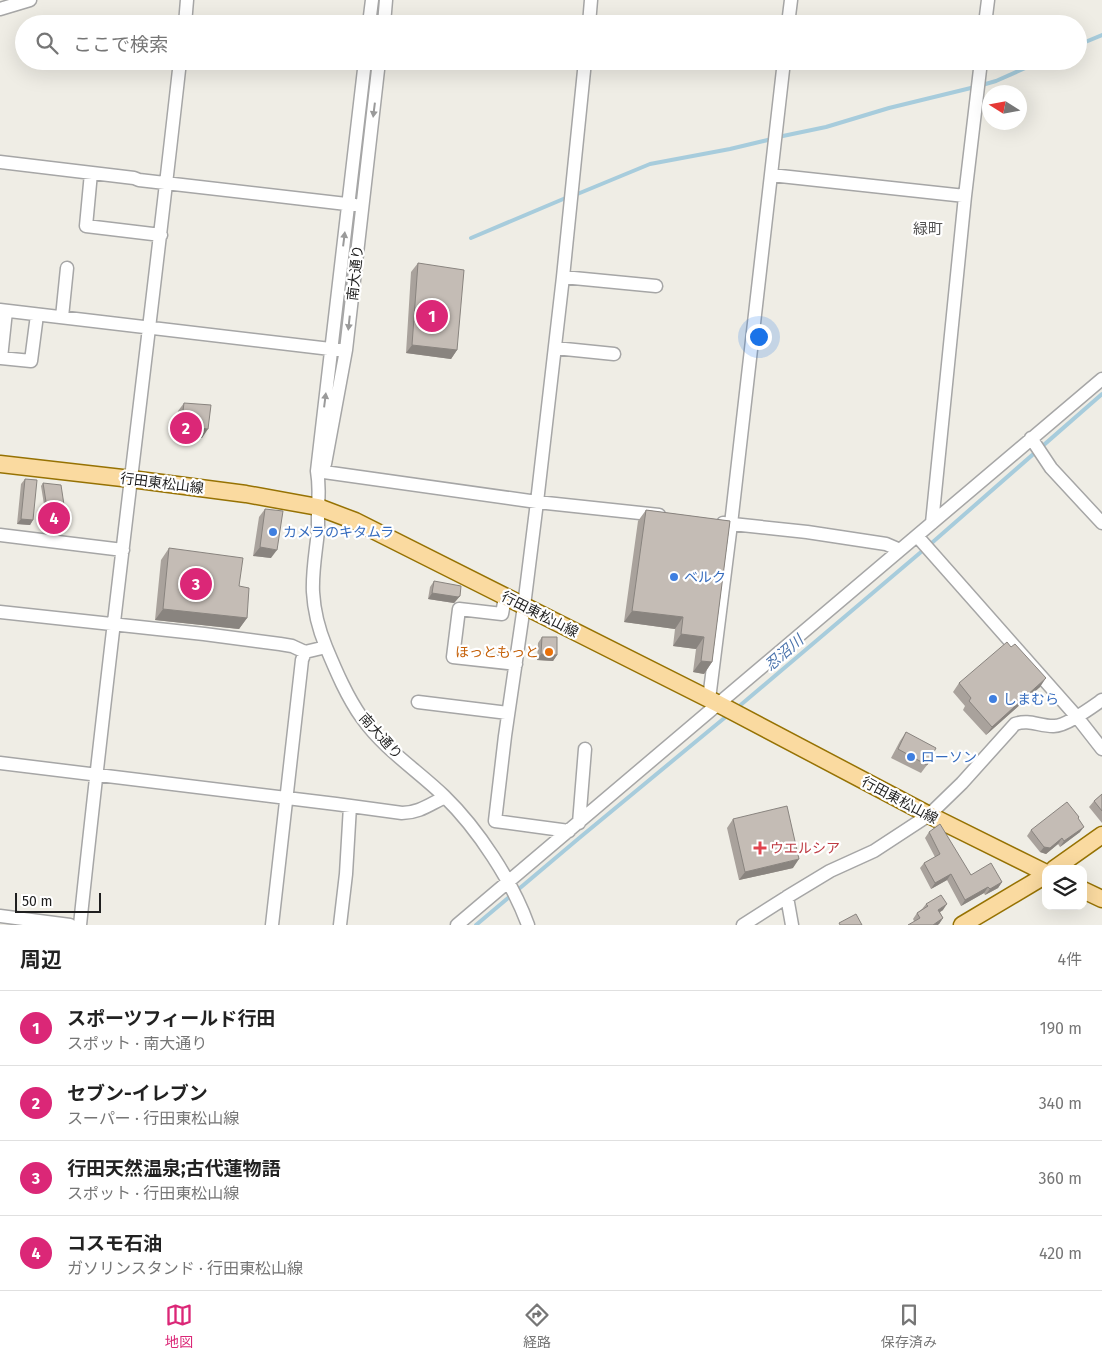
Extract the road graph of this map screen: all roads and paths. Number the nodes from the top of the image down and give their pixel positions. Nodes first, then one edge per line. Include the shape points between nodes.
1 (30, 0) edge
2 (187, 0) edge
3 (372, 0) edge
4 (386, 0) edge
5 (591, 0) edge
6 (791, 0) edge
7 (988, 0) edge
8 (0, 9) edge
9 (185, 15) edge
10 (370, 15) edge
11 (385, 15) edge
12 (590, 15) edge
13 (789, 15) edge
14 (986, 15) edge
15 (179, 70) edge
16 (364, 70) edge
17 (378, 70) edge
18 (584, 70) edge
19 (783, 70) edge
20 (980, 70) edge
21 (0, 162) edge
22 (91, 173) junction
23 (771, 175) junction
24 (167, 183) junction
25 (965, 196) junction
26 (348, 204) junction
27 (362, 206) junction
28 (161, 235) junction
29 (67, 268) dead end
30 (563, 277) junction
31 (656, 286) dead end
32 (3, 311) edge
33 (37, 315) junction
34 (62, 317) junction
35 (150, 328) junction
36 (555, 348) junction
37 (331, 349) junction
38 (346, 350) junction
39 (614, 354) dead end
40 (1102, 379) edge
41 (1032, 438) junction
42 (0, 464) edge
43 (322, 478) junction
44 (131, 479) junction
45 (537, 502) junction
46 (318, 508) junction
47 (674, 517) edge
48 (712, 521) edge
49 (932, 523) junction
50 (1102, 523) edge
51 (731, 524) junction
52 (0, 535) edge
53 (917, 536) junction
54 (123, 550) junction
55 (900, 550) junction
56 (505, 596) junction
57 (524, 606) junction
58 (0, 612) edge
59 (114, 625) junction
60 (326, 646) junction
61 (305, 652) junction
62 (516, 664) junction
63 (1102, 700) edge
64 (418, 702) dead end
65 (714, 702) junction
66 (508, 713) junction
67 (1077, 716) junction
68 (585, 749) dead end
69 (1102, 749) edge
70 (0, 763) edge
71 (96, 775) junction
72 (445, 796) junction
73 (286, 798) junction
74 (350, 806) junction
75 (929, 815) junction
76 (574, 827) junction
77 (1102, 835) edge
78 (1060, 865) edge
79 (1042, 872) edge
80 (1042, 876) edge
81 (508, 882) junction
82 (1087, 892) edge
83 (787, 897) junction
84 (1102, 898) edge
85 (0, 916) edge
86 (70, 925) edge
87 (80, 925) edge
88 (272, 925) edge
89 (340, 925) edge
90 (457, 925) edge
91 (528, 925) edge
92 (743, 925) edge
93 (792, 925) edge
94 (962, 925) edge

1 - 8 street
2 - 9 street
3 - 10 street
4 - 11 street
5 - 12 street
6 - 13 street
7 - 14 street
15 - 24 street
16 - 26 street, 南大通り
17 -> 27 street, 南大通り
18 - 30 street
19 - 23 street
20 - 25 street
21 - 22 street
22 - 24 street
22 - 28 street via 86,226
23 - 25 street
23 - 51 street
24 - 26 street
24 - 28 street
25 - 49 street
26 - 27 street
37 -> 26 street, 南大通り
27 -> 38 street, 南大通り
28 - 35 street
29 - 34 street
30 - 31 street
30 - 36 street
32 - 33 street
32 - 33 street via 1,358 31,361
33 - 34 street
34 - 35 street
35 - 37 street
35 - 44 street
36 - 39 street
36 - 45 street
37 - 38 street
43 -> 37 street, 南大通り via 317,471
38 - 43 street, 南大通り
40 - 41 street
41 - 49 street
41 - 50 street via 1051,468
42 - 44 main road, 行田東松山線
43 - 45 street
43 - 46 street, 南大通り
44 - 46 main road, 行田東松山線 via 246,494
44 - 54 street
45 - 47 street
45 - 57 street
46 - 56 main road, 行田東松山線 via 355,521
46 - 60 street, 南大通り via 313,593
48 - 51 street
49 - 53 street
51 - 55 street via 886,544
51 - 65 street
52 - 54 street
53 - 55 street
53 - 67 street
54 - 59 street
55 - 65 street
56 - 57 main road, 行田東松山線
56 - 62 street via 502,614 459,609 453,657
57 - 62 street
57 - 65 main road, 行田東松山線
58 - 59 street
59 - 61 street via 271,643
59 - 71 street
60 - 61 street
60 - 72 street, 南大通り via 362,718 387,747
61 - 73 street
62 - 66 street
63 - 67 street
64 - 66 street
65 - 75 main road, 行田東松山線
65 - 76 street
66 - 76 street via 495,821
67 - 69 street
67 - 75 street via 1056,727 1024,721 1014,724
68 - 76 street
70 - 71 street
71 - 73 street
71 - 87 street
72 - 74 street via 411,813
72 - 81 street, 南大通り via 474,831
73 - 74 street
73 - 88 street
74 - 89 street
75 - 79 main road, 行田東松山線
75 - 83 street via 874,851
76 - 81 street
77 - 78 main road
80 - 94 main road
81 - 90 street
81 - 91 street, 南大通り
82 - 84 main road
83 - 92 street
83 - 93 street
85 - 86 street

